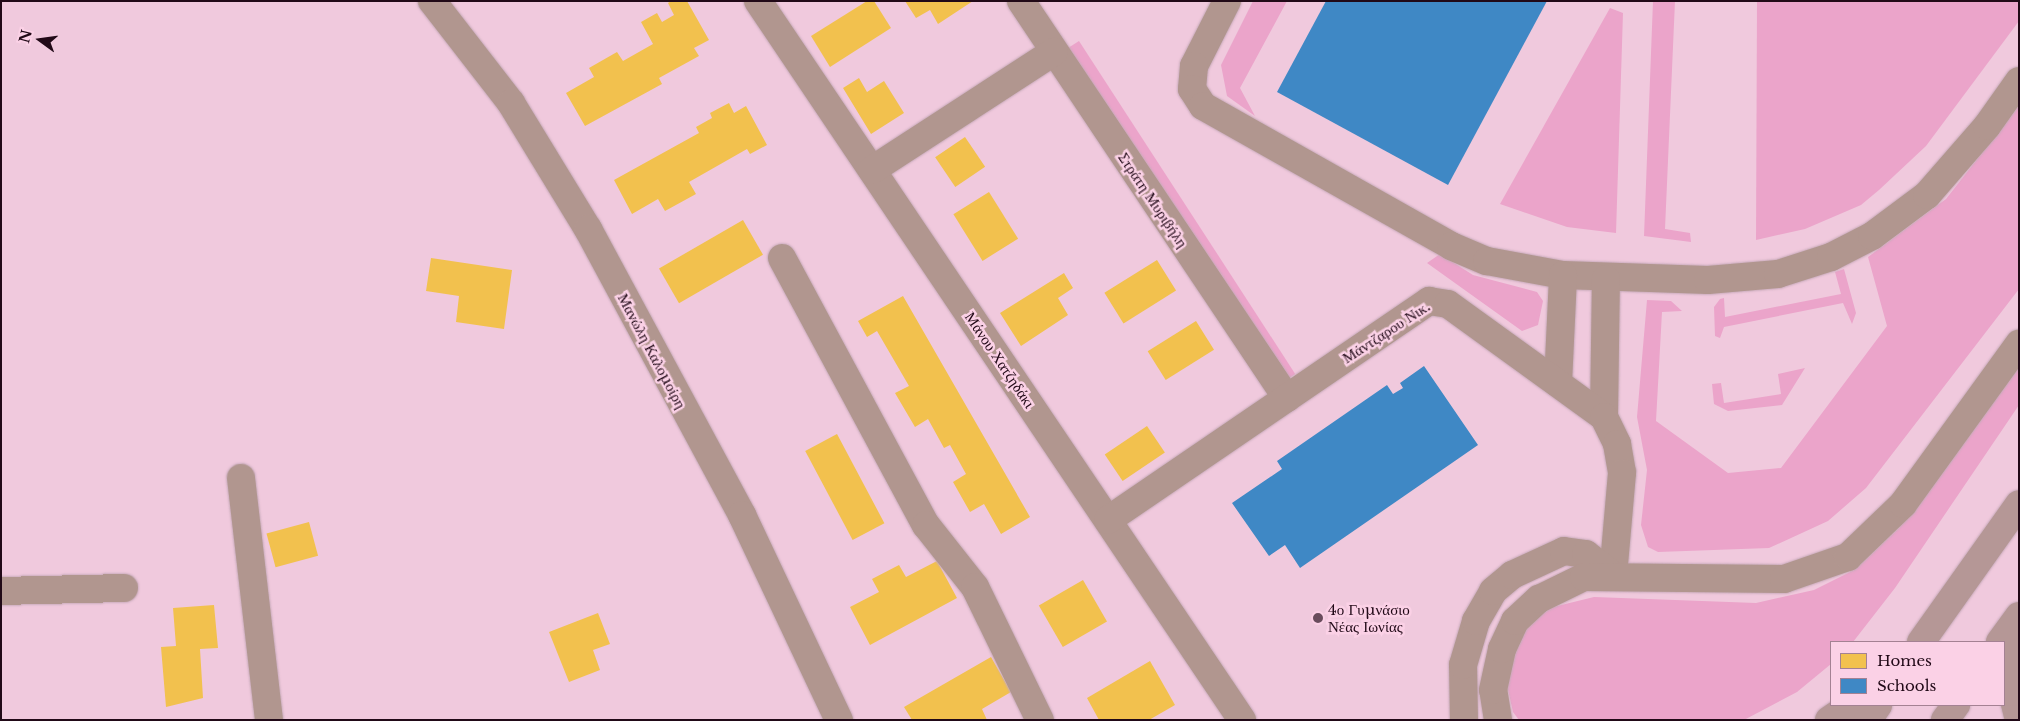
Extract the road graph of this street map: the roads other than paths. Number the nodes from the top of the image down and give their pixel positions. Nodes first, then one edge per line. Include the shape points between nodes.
1 (432, 1) edge
2 (758, 1) edge
3 (1021, 1) edge
4 (1227, 1) edge
5 (1054, 52) junction
6 (2019, 81) edge
7 (872, 170) junction
8 (782, 258) dead end
9 (1563, 275) junction
10 (1606, 279) junction
11 (2019, 344) edge
12 (1558, 383) junction
13 (1287, 398) junction
14 (1604, 417) junction
15 (241, 478) dead end
16 (2019, 504) edge
17 (1108, 520) junction
18 (1612, 575) junction
19 (124, 588) dead end
20 (1, 591) edge
21 (2019, 616) edge
22 (1922, 641) edge
23 (2001, 641) edge
24 (2019, 653) edge
25 (1463, 665) junction
26 (1850, 706) edge
27 (1877, 706) edge
28 (1955, 706) edge
29 (270, 720) edge
30 (839, 720) edge
31 (1040, 720) edge
32 (1242, 720) edge
33 (1446, 720) edge
34 (1464, 720) edge
35 (1498, 720) edge
36 (1829, 720) edge
37 (1868, 720) edge
38 (1945, 720) edge
39 (2019, 720) edge

1 - 30 street, Μανώλη Καλομοίρη via 511,103 588,229 742,515
2 - 7 street, Μάνου Χατζηδάκι
3 - 5 street, Στράτη Μυριβήλη
4 - 9 street via 1194,66 1192,89 1203,106 1451,246 1487,261
5 - 7 street
5 - 13 street, Στράτη Μυριβήλη
6 - 10 street via 1987,126 1927,195 1850,248 1812,265 1770,275 1700,281
7 - 17 street, Μάνου Χατζηδάκι
8 - 31 street via 926,525 975,588
9 - 10 street
9 - 12 street
10 - 14 street
11 - 18 street via 1903,504 1862,548 1848,557 1784,579
12 - 13 street, Μάντζαρου Νικ. via 1448,304 1430,301
12 - 14 street, Μάντζαρου Νικ.
13 - 17 street, Μάντζαρου Νικ.
14 - 18 street, Μάντζαρου Νικ. via 1617,444 1622,473
15 - 29 street
16 - 22 main road
17 - 32 street, Μάνου Χατζηδάκι
18 - 25 street via 1586,554 1571,550 1548,556 1512,574 1482,606
18 - 35 street via 1584,578 1553,590 1515,621 1497,664 1493,690
19 - 20 street
21 - 23 main road
24 - 39 main road via 2012,692
25 - 33 street
25 - 34 street
26 - 36 main road
27 - 37 main road
28 - 38 main road

